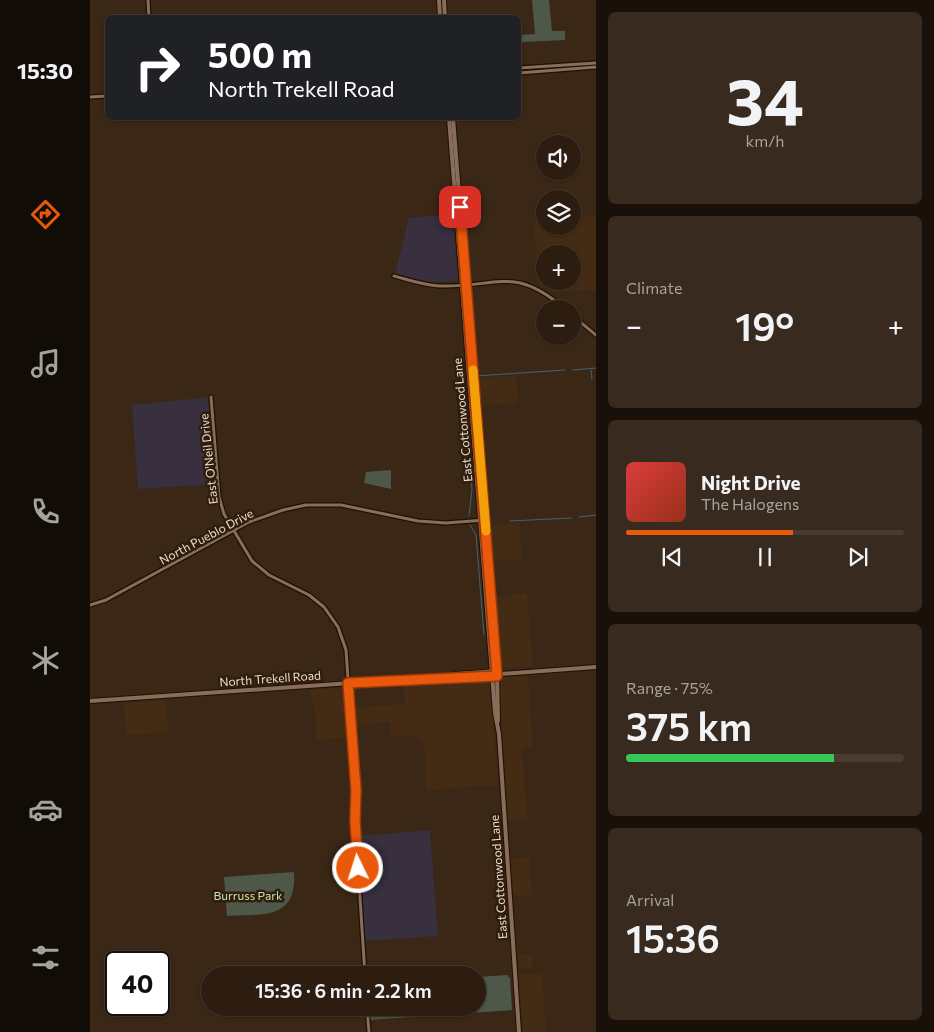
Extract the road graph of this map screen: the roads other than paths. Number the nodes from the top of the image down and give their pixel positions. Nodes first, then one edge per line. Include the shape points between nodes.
1 (148, 0) edge
2 (439, 0) edge
3 (444, 0) edge
4 (150, 15) edge
5 (440, 15) edge
6 (445, 15) edge
7 (596, 62) edge
8 (596, 67) edge
9 (521, 68) edge
10 (521, 73) edge
11 (105, 96) edge
12 (90, 98) edge
13 (449, 120) edge
14 (453, 120) edge
15 (394, 276) dead end
16 (464, 284) junction
17 (554, 300) edge
18 (581, 323) edge
19 (596, 336) edge
20 (211, 397) dead end
21 (482, 520) junction
22 (233, 530) junction
23 (90, 605) edge
24 (596, 666) edge
25 (496, 673) junction
26 (348, 683) junction
27 (90, 701) edge
28 (364, 966) edge
29 (368, 1016) edge
30 (369, 1032) edge
31 (519, 1032) edge

1 - 4 street
2 - 5 main road
3 - 6 main road
7 - 9 street
8 - 10 street
11 - 12 street
13 - 16 main road, East Cottonwood Lane
14 - 16 main road, East Cottonwood Lane
15 - 16 street via 418,284
16 - 17 street via 506,281 527,284
16 - 21 main road, East Cottonwood Lane
18 - 19 street
20 - 22 street, East O'Neil Drive via 219,497
21 - 22 street, North Pueblo Drive via 418,521 342,505 306,505 265,514
21 - 25 main road, East Cottonwood Lane
22 - 23 street, North Pueblo Drive via 106,600
22 - 26 street, East O'Neil Drive via 245,552 260,568 309,595 331,616 344,643
24 - 25 main road, North Trekell Road
25 - 26 main road, North Trekell Road
25 - 31 main road, East Cottonwood Lane
26 - 27 main road, North Trekell Road
26 - 28 street, East O'Neil Drive
29 - 30 street

